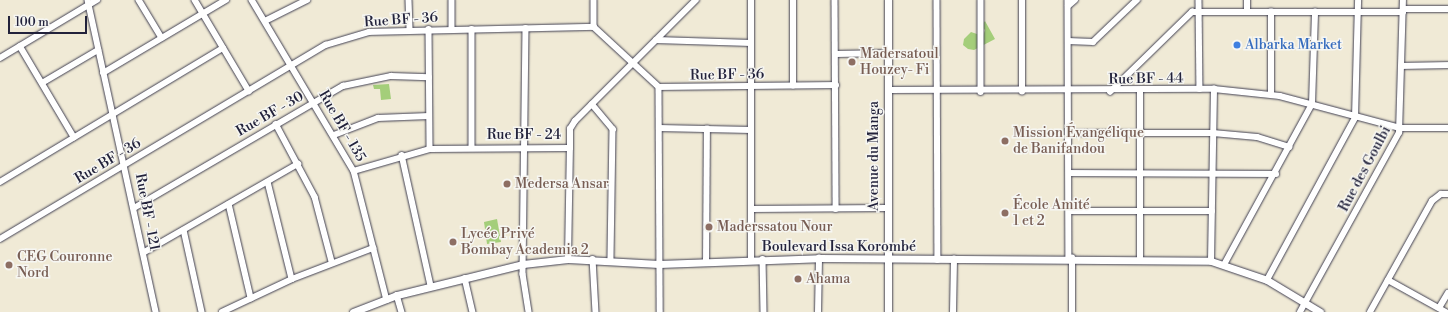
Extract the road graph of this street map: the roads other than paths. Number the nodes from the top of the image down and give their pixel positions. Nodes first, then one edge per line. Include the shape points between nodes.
1 (96, 0) edge
2 (139, 0) edge
3 (195, 0) edge
4 (226, 0) edge
5 (252, 0) edge
6 (307, 0) edge
7 (409, 0) edge
8 (452, 0) edge
9 (594, 0) edge
10 (696, 0) edge
11 (752, 0) edge
12 (793, 0) edge
13 (836, 0) edge
14 (888, 0) edge
15 (937, 0) edge
16 (981, 0) edge
17 (1022, 0) edge
18 (1075, 0) edge
19 (1136, 0) edge
20 (1199, 0) edge
21 (1247, 0) edge
22 (1358, 0) edge
23 (1403, 0) edge
24 (89, 2) edge
25 (1068, 3) edge
26 (1448, 8) edge
27 (1199, 11) junction
28 (1403, 11) junction
29 (1247, 12) junction
30 (1272, 12) junction
31 (1315, 12) junction
32 (1358, 12) junction
33 (203, 14) junction
34 (265, 21) junction
35 (594, 27) junction
36 (452, 28) junction
37 (472, 28) junction
38 (526, 28) junction
39 (410, 29) junction
40 (429, 29) junction
41 (162, 38) junction
42 (656, 40) junction
43 (1068, 41) junction
44 (751, 43) junction
45 (20, 46) junction
46 (223, 48) junction
47 (98, 50) junction
48 (888, 53) junction
49 (836, 54) junction
50 (0, 58) edge
51 (633, 63) junction
52 (292, 65) junction
53 (1448, 65) edge
54 (1403, 66) junction
55 (103, 73) junction
56 (429, 76) junction
57 (42, 82) junction
58 (836, 85) junction
59 (751, 86) junction
60 (793, 86) junction
61 (659, 87) junction
62 (1200, 89) junction
63 (1214, 89) junction
64 (888, 90) junction
65 (249, 91) junction
66 (938, 91) junction
67 (1140, 91) junction
68 (981, 92) junction
69 (1022, 92) junction
70 (1068, 92) junction
71 (1110, 92) junction
72 (1271, 94) junction
73 (314, 102) junction
74 (592, 104) junction
75 (1312, 104) junction
76 (112, 115) junction
77 (430, 116) junction
78 (1355, 118) junction
79 (276, 124) junction
80 (659, 128) junction
81 (1400, 128) junction
82 (1448, 128) edge
83 (707, 129) junction
84 (751, 130) junction
85 (1141, 132) junction
86 (1068, 133) junction
87 (1213, 133) junction
88 (334, 135) junction
89 (74, 137) junction
90 (525, 146) junction
91 (472, 147) junction
92 (1290, 147) junction
93 (570, 148) junction
94 (430, 149) junction
95 (402, 155) junction
96 (125, 164) junction
97 (298, 164) junction
98 (354, 171) junction
99 (1141, 172) junction
100 (1069, 173) junction
101 (1212, 173) junction
102 (1276, 174) junction
103 (0, 182) edge
104 (268, 182) junction
105 (1448, 194) edge
106 (229, 204) junction
107 (134, 208) junction
108 (887, 208) junction
109 (751, 209) junction
110 (836, 209) junction
111 (1069, 211) junction
112 (1212, 211) junction
113 (1141, 212) junction
114 (184, 230) junction
115 (0, 239) edge
116 (373, 248) junction
117 (143, 253) junction
118 (819, 258) junction
119 (1071, 258) junction
120 (1140, 258) junction
121 (568, 259) junction
122 (593, 259) junction
123 (763, 259) junction
124 (954, 259) junction
125 (611, 260) junction
126 (751, 260) junction
127 (887, 260) junction
128 (938, 260) junction
129 (332, 262) junction
130 (706, 262) junction
131 (1211, 262) junction
132 (1225, 263) junction
133 (523, 264) junction
134 (659, 264) junction
135 (465, 278) junction
136 (292, 279) junction
137 (1267, 280) junction
138 (1388, 280) junction
139 (431, 286) junction
140 (1448, 293) edge
141 (397, 295) junction
142 (251, 298) junction
143 (386, 300) junction
144 (1305, 303) junction
145 (1439, 308) junction
146 (156, 312) edge
147 (202, 312) edge
148 (222, 312) edge
149 (353, 312) edge
150 (402, 312) edge
151 (473, 312) edge
152 (529, 312) edge
153 (596, 312) edge
154 (660, 312) edge
155 (764, 312) edge
156 (818, 312) edge
157 (888, 312) edge
158 (953, 312) edge
159 (1072, 312) edge
160 (1300, 312) edge
161 (1320, 312) edge
162 (1370, 312) edge
163 (1446, 312) edge

1 - 24 street
2 - 41 street
3 - 33 street
4 - 33 street
5 - 34 street, Rue BF - 135
6 - 34 street
7 - 39 street
8 - 36 street
9 - 35 street
10 - 42 street, Rue BF - 24
11 - 44 street
12 - 60 street
13 - 49 street
14 - 48 street, Avenue du Manga
15 - 66 street
16 - 68 street
17 - 69 street
18 - 25 street
19 - 43 street via 1093,42
20 - 27 street
21 - 29 street
22 - 32 street
23 - 28 street, Rue des Goulbi
24 - 45 street
24 - 47 street, Rue BF - 121
25 - 43 street
26 - 28 street
27 - 29 street
27 - 62 street
27 - 71 street via 1192,12
28 - 32 street
28 - 54 street, Rue des Goulbi
29 - 30 street
30 - 31 street
30 - 72 street
31 - 32 street
31 - 75 street
32 - 78 street
33 - 41 street
33 - 46 street
34 - 52 street, Rue BF - 135
35 - 38 street, Rue BF - 36
35 - 51 street
36 - 37 street, Rue BF - 36
36 - 40 street, Rue BF - 36
37 - 38 street, Rue BF - 36
37 - 91 street
38 - 90 street
39 - 40 street, Rue BF - 36
39 - 52 street, Rue BF - 36 via 346,38
40 - 56 street
41 - 55 street
42 - 44 street
42 - 51 street, Rue BF - 24
43 - 70 street
44 - 59 street
45 - 50 street
45 - 57 street
46 - 65 street
46 - 76 street
47 - 55 street, Rue BF - 121
47 - 57 street
48 - 49 street
48 - 64 street, Avenue du Manga
49 - 58 street
51 - 61 street
51 - 74 street, Rue BF - 24
52 - 65 street, Rue BF - 36
52 - 73 street, Rue BF - 135
53 - 54 street
54 - 81 street, Rue des Goulbi
55 - 76 street, Rue BF - 121
56 - 73 street, Rue BF - 30 via 391,76 362,80
56 - 77 street
57 - 89 street
58 - 60 street, Rue BF - 36
58 - 110 street
59 - 60 street, Rue BF - 36
59 - 61 street, Rue BF - 36
59 - 84 street
61 - 80 street
62 - 63 street, Rue BF - 44
62 - 67 street, Rue BF - 44
63 - 72 street, Rue BF - 44
63 - 87 street
64 - 66 street, Rue BF - 44
64 - 108 street, Avenue du Manga
65 - 96 street, Rue BF - 36
66 - 68 street, Rue BF - 44
66 - 128 street
67 - 71 street, Rue BF - 44
67 - 85 street
68 - 69 street, Rue BF - 44
69 - 70 street, Rue BF - 44
70 - 71 street, Rue BF - 44
70 - 86 street
72 - 75 street, Rue BF - 44
73 - 79 street, Rue BF - 30
73 - 88 street, Rue BF - 135
74 - 93 street, Rue BF - 24 via 572,124
74 - 125 street via 613,129
75 - 78 street, Rue BF - 44
75 - 92 street
76 - 89 street
76 - 96 street, Rue BF - 121
77 - 88 street via 378,118
77 - 94 street
78 - 81 street, Rue BF - 44
78 - 137 street
79 - 97 street
79 - 107 street, Rue BF - 30
80 - 83 street
80 - 134 street
81 - 82 street, Rue BF - 44
81 - 144 street, Rue des Goulbi
83 - 84 street
83 - 130 street
84 - 109 street
85 - 86 street
85 - 87 street
85 - 99 street
86 - 100 street
87 - 92 street via 1257,137
87 - 101 street
88 - 98 street, Rue BF - 135
89 - 103 street
90 - 91 street, Rue BF - 24
90 - 93 street, Rue BF - 24
90 - 133 street
91 - 94 street, Rue BF - 24
92 - 102 street
93 - 121 street
94 - 95 street, Rue BF - 24
95 - 98 street, Rue BF - 24
95 - 139 street
96 - 107 street, Rue BF - 121
96 - 115 street, Rue BF - 36
97 - 104 street
97 - 129 street via 315,197
98 - 116 street, Rue BF - 135
99 - 100 street
99 - 101 street
99 - 113 street
100 - 111 street
101 - 102 street
101 - 112 street
102 - 132 street
104 - 106 street
104 - 136 street
105 - 138 street via 1434,198
106 - 114 street
106 - 142 street
107 - 117 street, Rue BF - 121
108 - 110 street
108 - 127 street, Avenue du Manga
109 - 110 street
109 - 126 street
111 - 113 street
111 - 119 street
112 - 113 street
112 - 131 street
113 - 120 street
114 - 117 street
114 - 147 street
116 - 129 street
116 - 143 street, Rue BF - 135
117 - 146 street, Rue BF - 121
118 - 123 street, Boulevard Issa Korombé
118 - 127 street, Boulevard Issa Korombé
118 - 156 street
119 - 120 street, Boulevard Issa Korombé
119 - 124 street, Boulevard Issa Korombé
119 - 159 street
120 - 131 street, Boulevard Issa Korombé
121 - 122 street, Boulevard Issa Korombé
121 - 133 street, Boulevard Issa Korombé
122 - 125 street, Boulevard Issa Korombé
122 - 153 street
123 - 126 street, Boulevard Issa Korombé
123 - 155 street
124 - 128 street, Boulevard Issa Korombé
124 - 158 street
125 - 134 street, Boulevard Issa Korombé
126 - 130 street, Boulevard Issa Korombé
127 - 128 street, Boulevard Issa Korombé
127 - 157 street, Avenue du Manga
129 - 136 street
130 - 134 street, Boulevard Issa Korombé
131 - 132 street, Boulevard Issa Korombé
132 - 137 street, Boulevard Issa Korombé
133 - 135 street, Boulevard Issa Korombé
133 - 152 street
134 - 154 street
135 - 139 street, Boulevard Issa Korombé
135 - 151 street
136 - 142 street
137 - 144 street, Boulevard Issa Korombé
138 - 145 street
138 - 162 street
139 - 141 street, Boulevard Issa Korombé
140 - 145 street
141 - 143 street, Boulevard Issa Korombé
141 - 150 street
142 - 148 street
143 - 149 street, Boulevard Issa Korombé
144 - 160 street, Rue des Goulbi
144 - 161 street, Boulevard Issa Korombé
145 - 163 street

